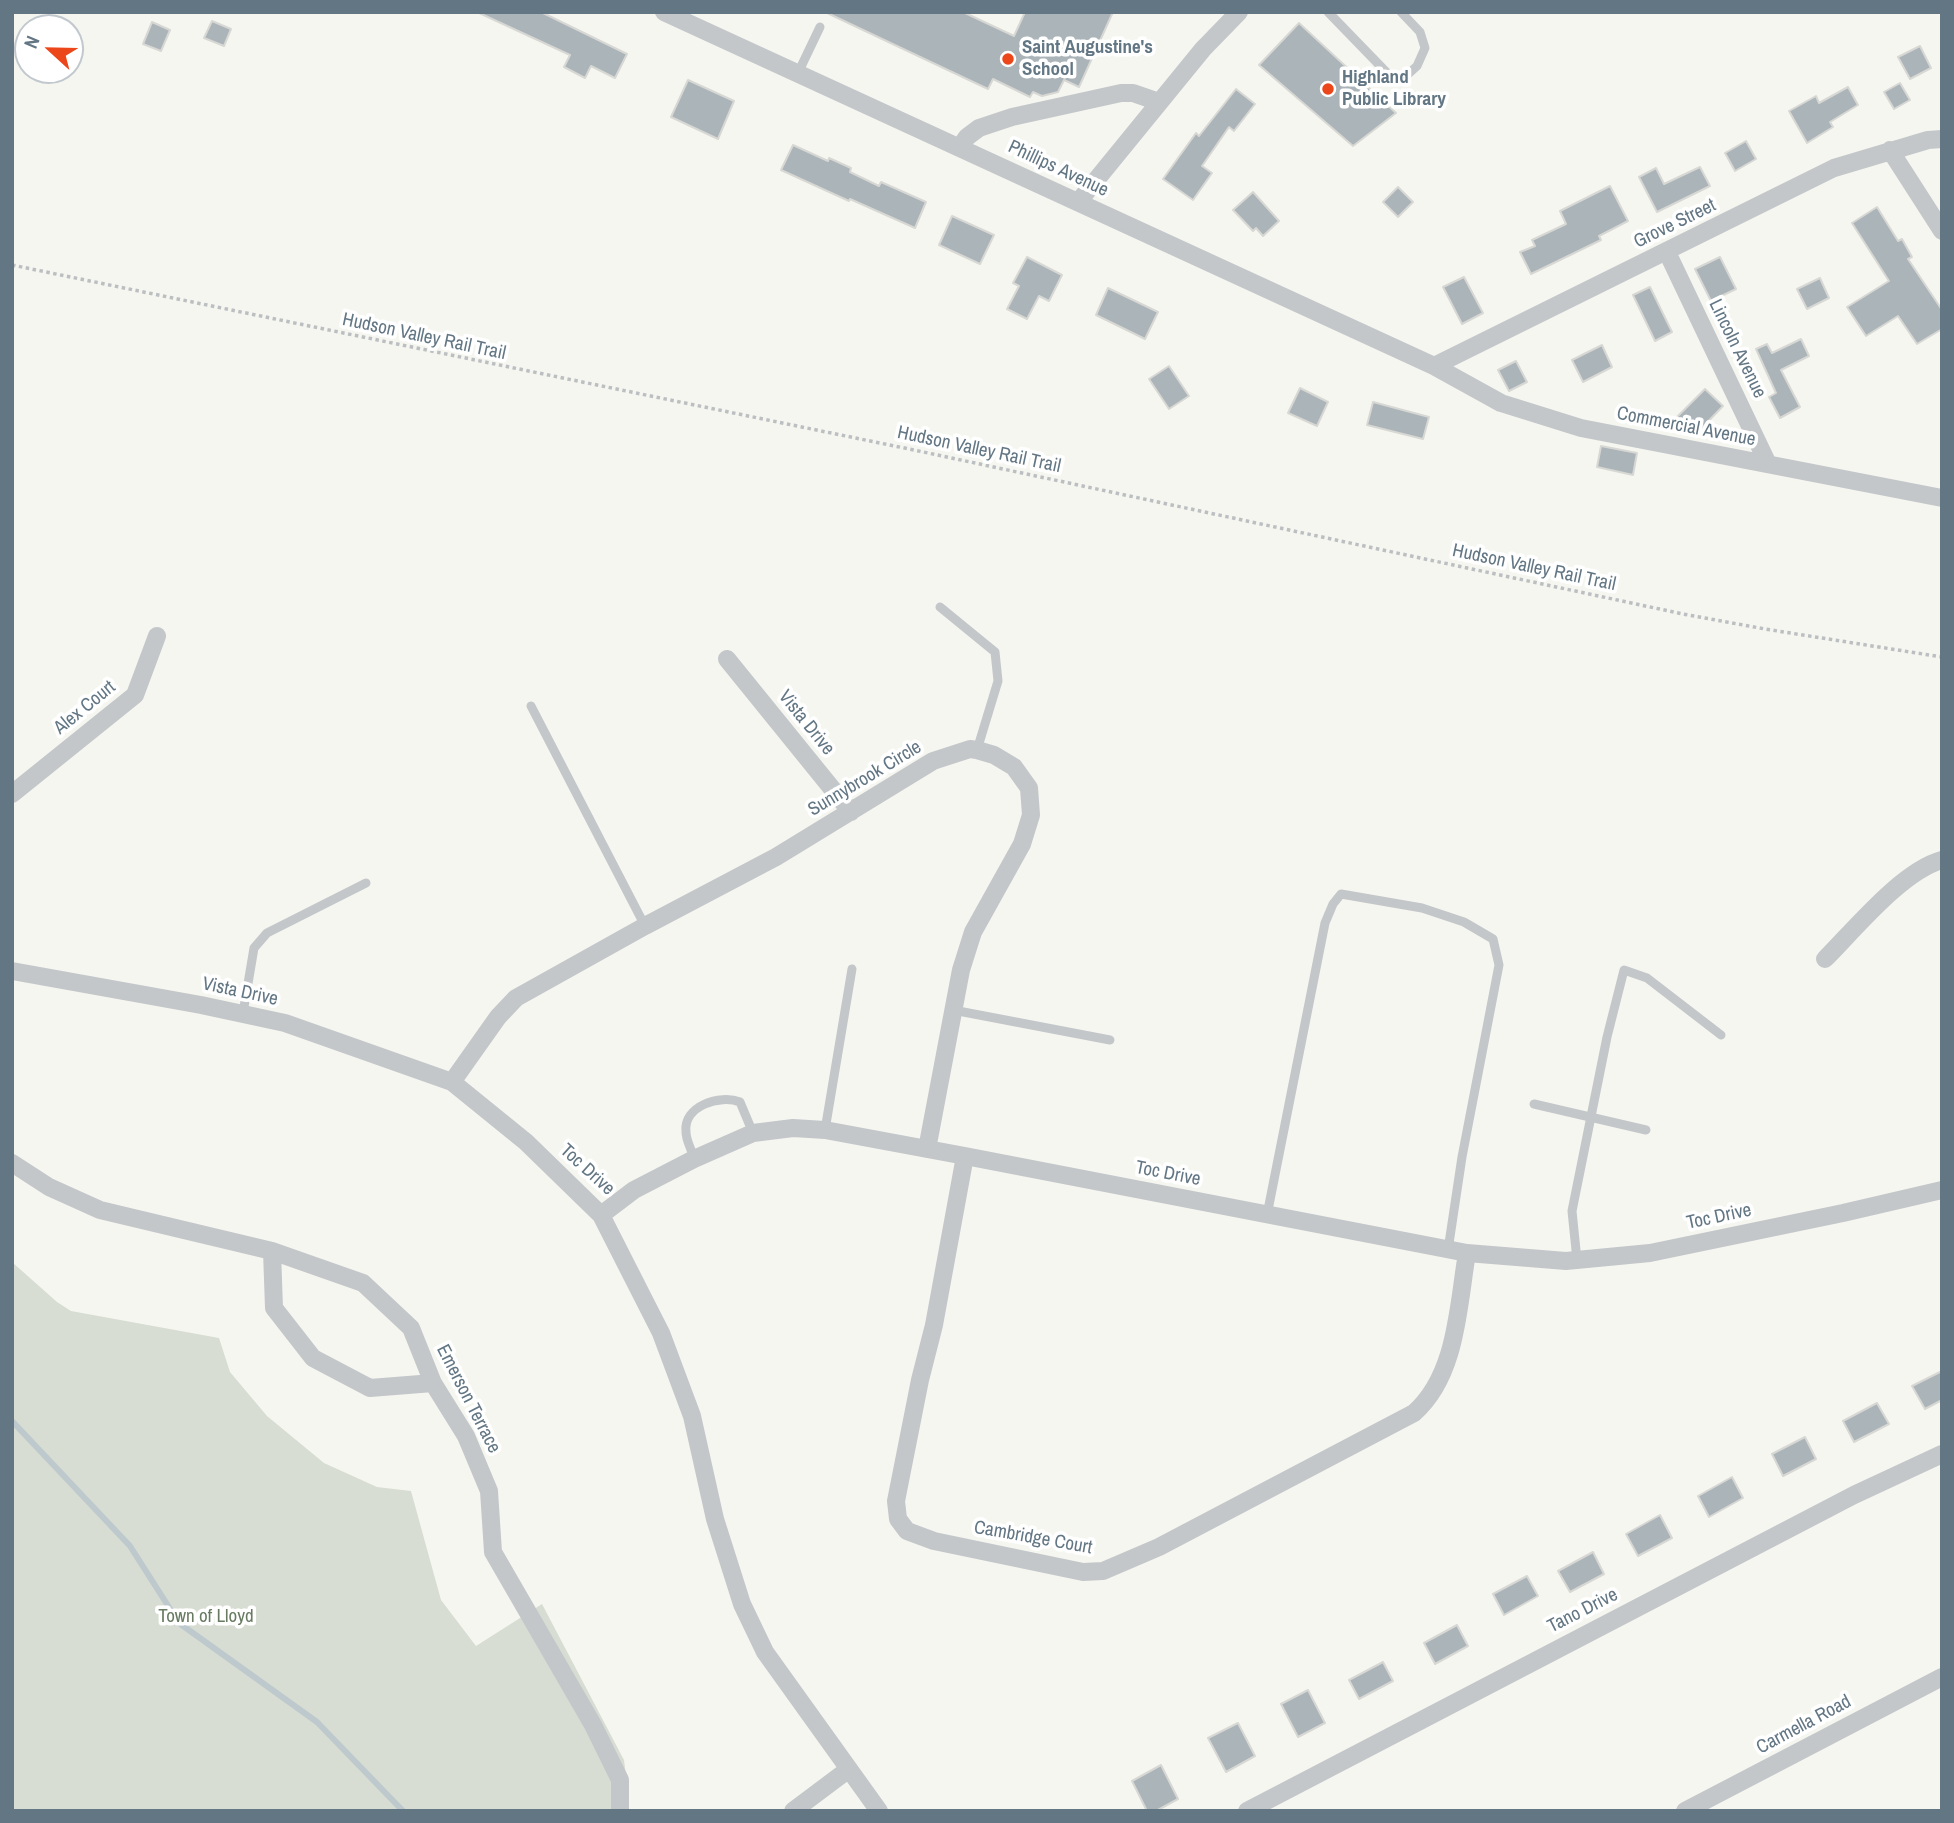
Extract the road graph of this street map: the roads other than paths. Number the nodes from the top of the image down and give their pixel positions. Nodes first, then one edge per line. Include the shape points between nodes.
1 (664, 12) edge
2 (1239, 12) edge
3 (1328, 12) edge
4 (1401, 12) edge
5 (820, 27) dead end
6 (798, 73) junction
7 (1159, 102) junction
8 (1942, 139) edge
9 (960, 147) junction
10 (1890, 150) junction
11 (1079, 201) junction
12 (1942, 231) edge
13 (1667, 252) junction
14 (1434, 366) junction
15 (1768, 464) junction
16 (1942, 498) edge
17 (940, 607) dead end
18 (157, 636) dead end
19 (727, 659) dead end
20 (531, 706) dead end
21 (978, 750) junction
22 (12, 794) edge
23 (851, 812) junction
24 (1942, 860) edge
25 (366, 883) dead end
26 (645, 926) junction
27 (1825, 958) dead end
28 (852, 969) dead end
29 (12, 971) edge
30 (953, 1010) junction
31 (243, 1013) junction
32 (1721, 1035) dead end
33 (1110, 1040) dead end
34 (452, 1082) junction
35 (1534, 1104) dead end
36 (1591, 1118) junction
37 (825, 1130) junction
38 (1646, 1130) dead end
39 (752, 1133) junction
40 (927, 1149) junction
41 (965, 1156) junction
42 (694, 1159) junction
43 (12, 1163) edge
44 (1942, 1190) edge
45 (601, 1214) junction
46 (1268, 1214) junction
47 (1448, 1250) junction
48 (272, 1251) junction
49 (1467, 1253) junction
50 (1577, 1260) junction
51 (433, 1383) junction
52 (1942, 1454) edge
53 (1942, 1677) edge
54 (849, 1769) junction
55 (620, 1811) edge
56 (793, 1811) edge
57 (879, 1811) edge
58 (1247, 1811) edge
59 (1685, 1811) edge

1 - 6 street, Phillips Avenue
2 - 7 street
3 - 4 lane via 1391,76 1406,76 1417,66 1424,48 1420,32
5 - 6 lane
6 - 9 street, Phillips Avenue
7 - 9 street via 1121,93 1036,112 979,128
7 - 11 street
8 - 10 street, Grove Street
9 - 11 street, Phillips Avenue
10 - 12 street
10 - 13 street, Grove Street via 1834,168
11 - 14 street, Phillips Avenue
13 - 14 street, Grove Street
13 - 15 street, Lincoln Avenue
14 - 15 street, Commercial Avenue via 1513,408 1581,428
15 - 16 street, Commercial Avenue
17 - 21 lane via 995,652 998,681
18 - 22 street, Alex Court via 135,695
19 - 23 street, Vista Drive
20 - 26 lane
21 - 23 street, Sunnybrook Circle via 933,761
21 - 30 street via 1014,767 1029,788 1031,815 1022,844 973,932
23 - 26 street, Sunnybrook Circle
24 - 27 street via 1928,864 1899,885
25 - 31 lane via 267,933 254,948
26 - 34 street, Sunnybrook Circle via 516,998
28 - 37 lane
29 - 31 street, Vista Drive
30 - 33 lane
30 - 40 street
31 - 34 street, Vista Drive via 285,1023
32 - 36 lane via 1647,978 1624,970
34 - 45 street, Toc Drive via 526,1142
35 - 36 lane
36 - 38 lane
36 - 50 lane via 1572,1211
37 - 39 street, Toc Drive
37 - 40 street, Toc Drive
39 - 42 street, Toc Drive
39 - 42 lane via 740,1102 718,1100 699,1107 687,1122
40 - 41 street, Toc Drive
41 - 46 street, Toc Drive
41 - 49 street, Cambridge Court via 896,1501 898,1519 907,1531 934,1541 1083,1572 1103,1571 1159,1547 1414,1413 1437,1388 1453,1338
42 - 45 street, Toc Drive via 634,1190
43 - 48 street, Emerson Terrace via 49,1187 100,1210
44 - 50 street, Toc Drive via 1650,1253
45 - 54 street via 662,1333 692,1416 715,1519 742,1604 765,1652
46 - 47 street, Toc Drive
46 - 47 lane via 1325,923 1333,904 1341,894 1422,908 1464,922 1493,939 1499,965
47 - 49 street, Toc Drive
48 - 51 street, Emerson Terrace via 363,1283 411,1328
48 - 51 street via 274,1308 313,1358 370,1388
49 - 50 street, Toc Drive
51 - 55 street, Emerson Terrace via 466,1436 489,1491 493,1552 620,1780
52 - 58 street, Tano Drive via 1854,1495
53 - 59 street, Carmella Road
54 - 56 street
54 - 57 street

